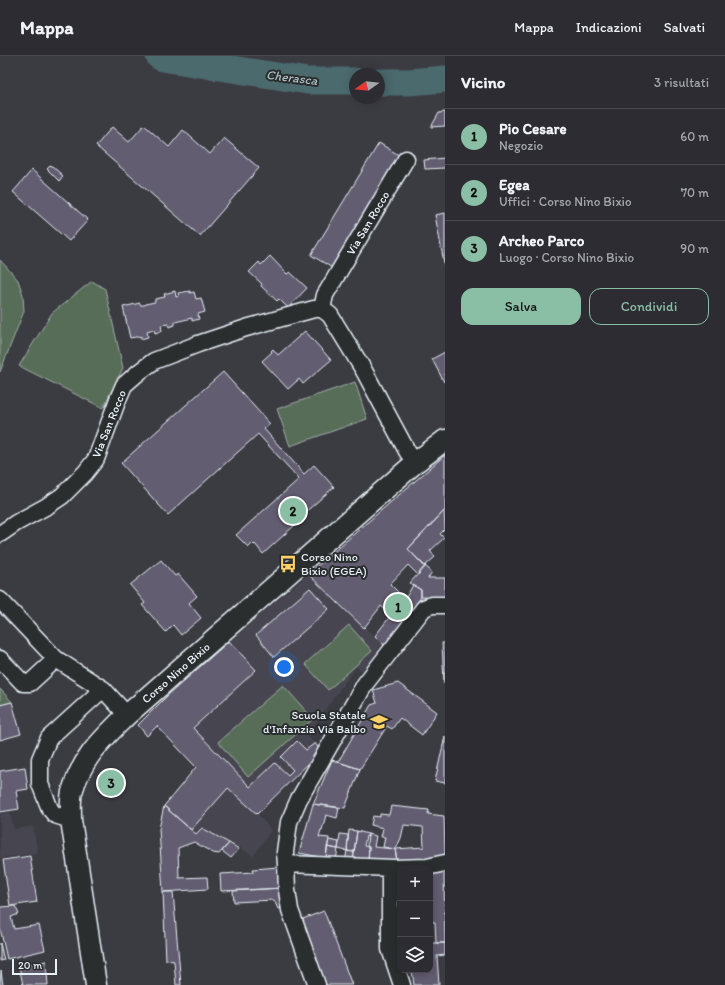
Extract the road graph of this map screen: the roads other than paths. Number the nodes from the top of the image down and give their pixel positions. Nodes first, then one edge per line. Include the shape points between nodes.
1 (406, 159) dead end
2 (322, 309) junction
3 (445, 440) edge
4 (415, 463) junction
5 (0, 534) edge
6 (0, 600) edge
7 (445, 605) edge
8 (0, 659) edge
9 (56, 659) junction
10 (103, 690) junction
11 (127, 715) junction
12 (71, 820) junction
13 (445, 863) edge
14 (286, 864) junction
15 (390, 868) junction
16 (96, 985) edge
17 (316, 985) edge
18 (402, 985) edge

1 - 2 street, Via San Rocco via 325,295
2 - 4 street via 330,315 363,369
2 - 5 street, Via San Rocco via 246,328 154,361 124,385 96,460 85,473 62,496
3 - 4 main road, Corso Nino Bixio
4 - 11 main road, Corso Nino Bixio
6 - 9 street
7 - 14 street via 432,604 424,608 365,684 299,799 289,822 284,852
8 - 9 street via 23,683 30,683
9 - 10 street
10 - 11 street
10 - 12 street via 49,738 40,759 40,784 50,809 56,815
11 - 12 main road, Corso Nino Bixio via 93,749 80,770 72,793
12 - 16 main road, Corso Nino Bixio
13 - 15 street via 427,867
14 - 15 street
14 - 17 street via 290,910
15 - 18 street via 390,949

